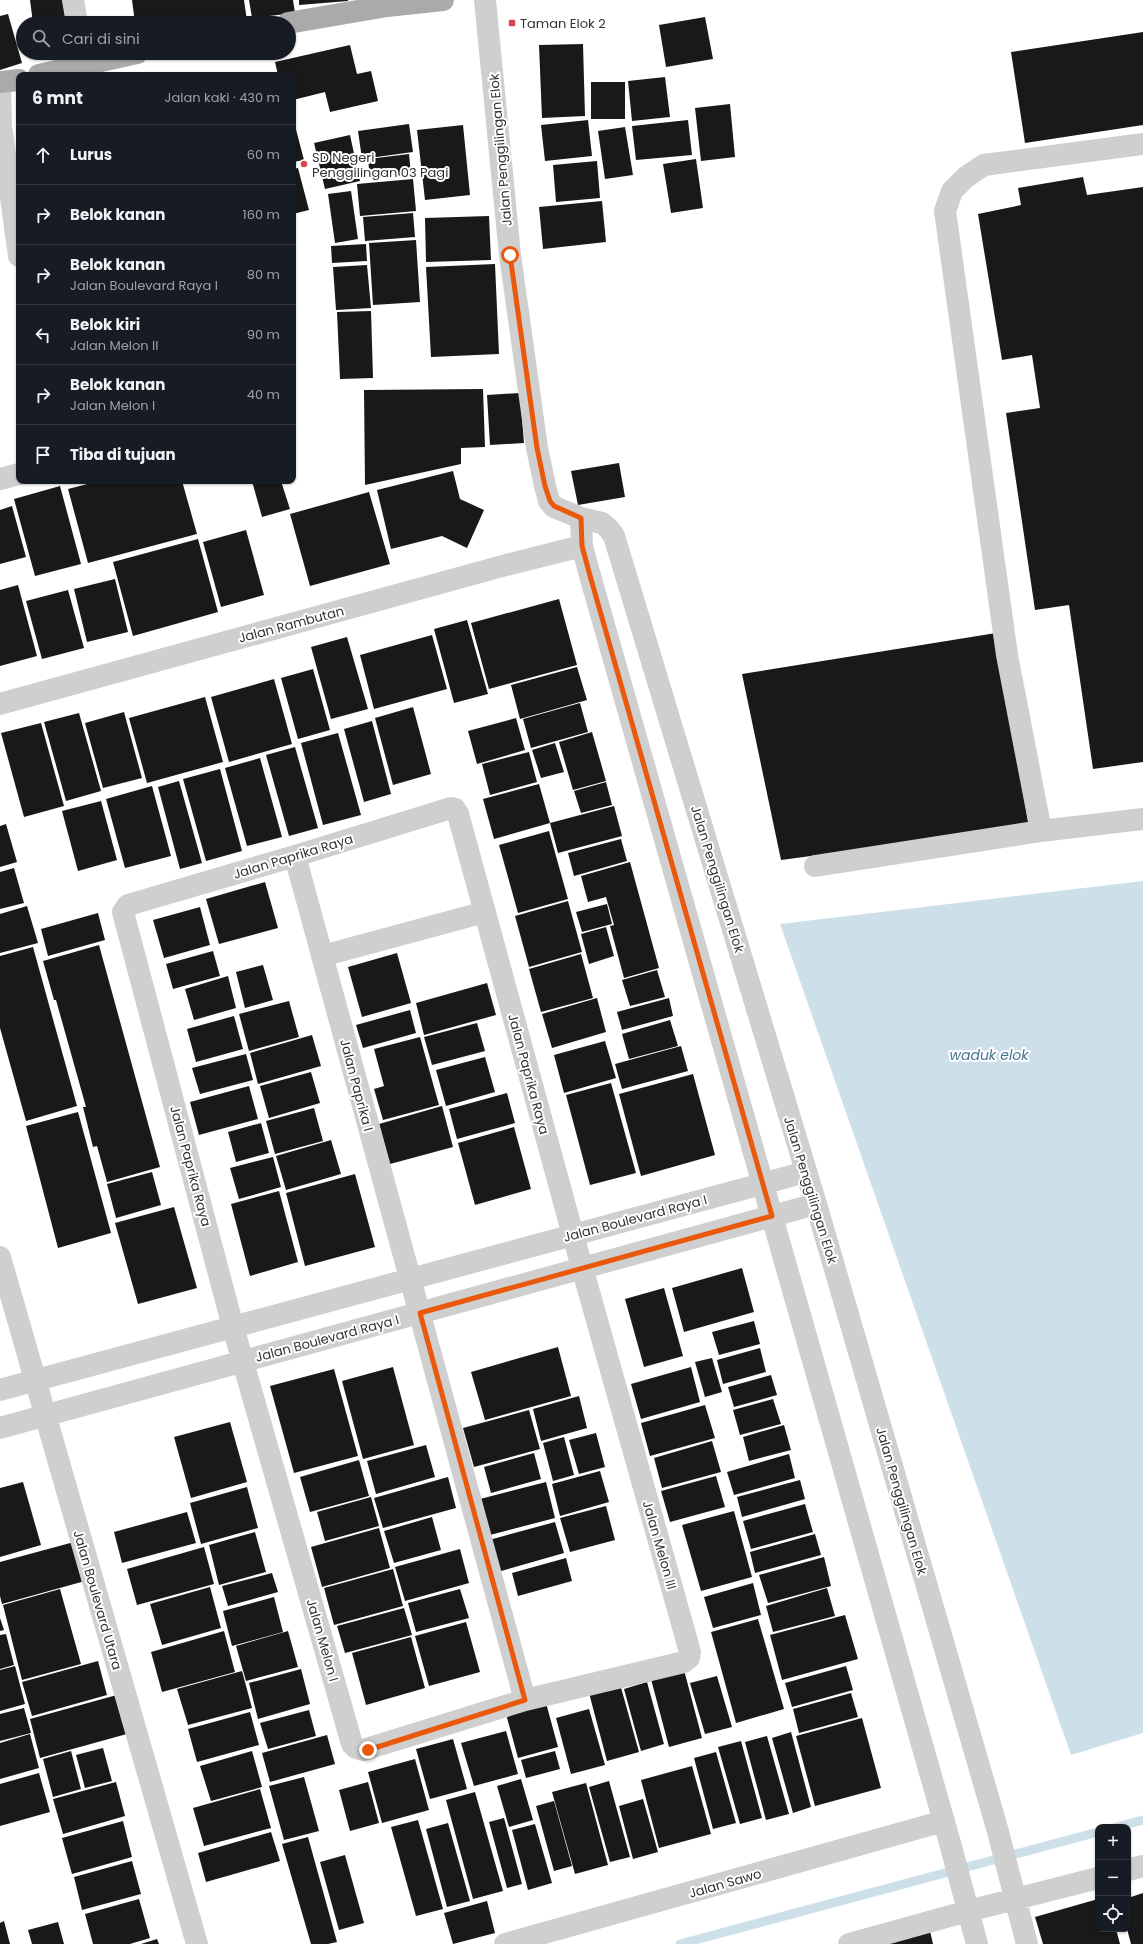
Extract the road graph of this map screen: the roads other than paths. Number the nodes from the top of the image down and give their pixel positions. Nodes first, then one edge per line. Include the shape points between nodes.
1 (73, 0) edge
2 (443, 0) edge
3 (485, 0) edge
4 (76, 16) edge
5 (296, 22) edge
6 (105, 60) edge
7 (86, 64) edge
8 (52, 72) edge
9 (16, 80) edge
10 (0, 83) edge
11 (1143, 144) edge
12 (16, 233) edge
13 (16, 475) edge
14 (0, 479) edge
15 (581, 518) junction
16 (582, 546) junction
17 (0, 704) edge
18 (1143, 819) edge
19 (1041, 831) junction
20 (295, 856) junction
21 (815, 866) dead end
22 (485, 912) junction
23 (322, 956) junction
24 (806, 1172) junction
25 (763, 1184) junction
26 (816, 1204) junction
27 (772, 1216) junction
28 (573, 1235) junction
29 (0, 1257) edge
30 (582, 1268) junction
31 (410, 1279) junction
32 (420, 1313) junction
33 (234, 1327) junction
34 (244, 1360) junction
35 (36, 1380) junction
36 (0, 1390) edge
37 (45, 1415) junction
38 (0, 1428) edge
39 (525, 1700) junction
40 (944, 1821) junction
41 (1143, 1866) edge
42 (1131, 1869) edge
43 (1095, 1878) edge
44 (1013, 1891) junction
45 (966, 1902) junction
46 (197, 1944) edge
47 (505, 1944) edge
48 (849, 1944) edge
49 (977, 1944) edge
50 (1028, 1944) edge

1 - 4 street
2 - 5 main road via 387,6
3 - 15 street, Jalan Penggilingan Elok via 510,255 539,455 550,501 559,510
6 - 7 main road
7 - 8 main road
9 - 10 main road
10 - 12 street via 2,126
11 - 19 street via 984,165 966,177 952,191 945,212 1002,616
13 - 14 street
15 - 16 street
15 - 24 street, Jalan Penggilingan Elok via 602,523 614,536
16 - 17 street, Jalan Rambutan
16 - 25 street
18 - 19 street
19 - 21 street
20 - 22 street, Jalan Paprika Raya via 451,808 455,809
20 - 23 street, Jalan Paprika I
20 - 33 street, Jalan Paprika Raya via 128,905 123,912
22 - 23 street
22 - 28 street, Jalan Paprika Raya
23 - 31 street, Jalan Paprika I
24 - 25 street, Jalan Boulevard Raya I
24 - 26 street, Jalan Penggilingan Elok
25 - 27 street
25 - 28 street, Jalan Boulevard Raya I
26 - 27 street, Jalan Boulevard Raya I
26 - 44 street, Jalan Penggilingan Elok
27 - 30 street, Jalan Boulevard Raya I
27 - 40 street
28 - 30 street, Jalan Paprika Raya
28 - 31 street, Jalan Boulevard Raya I
29 - 35 street, Jalan Boulevard Utara
30 - 32 street, Jalan Boulevard Raya I
30 - 39 street, Jalan Melon III via 690,1656 684,1662
31 - 32 street, Jalan Paprika I
31 - 33 street, Jalan Boulevard Raya I
32 - 34 street, Jalan Boulevard Raya I
32 - 39 street, Jalan Paprika I
33 - 34 street, Jalan Paprika Raya
33 - 35 street, Jalan Boulevard Raya I
34 - 37 street, Jalan Boulevard Raya I
34 - 39 street, Jalan Melon I via 352,1744 359,1750 368,1750
35 - 36 street, Jalan Boulevard Raya I
35 - 37 street, Jalan Boulevard Utara
37 - 38 street, Jalan Boulevard Raya I
37 - 46 street, Jalan Boulevard Utara
40 - 45 street
40 - 47 street, Jalan Sawo
41 - 42 street
43 - 44 street
44 - 45 street
44 - 50 street, Jalan Penggilingan Elok
45 - 48 street
45 - 49 street

